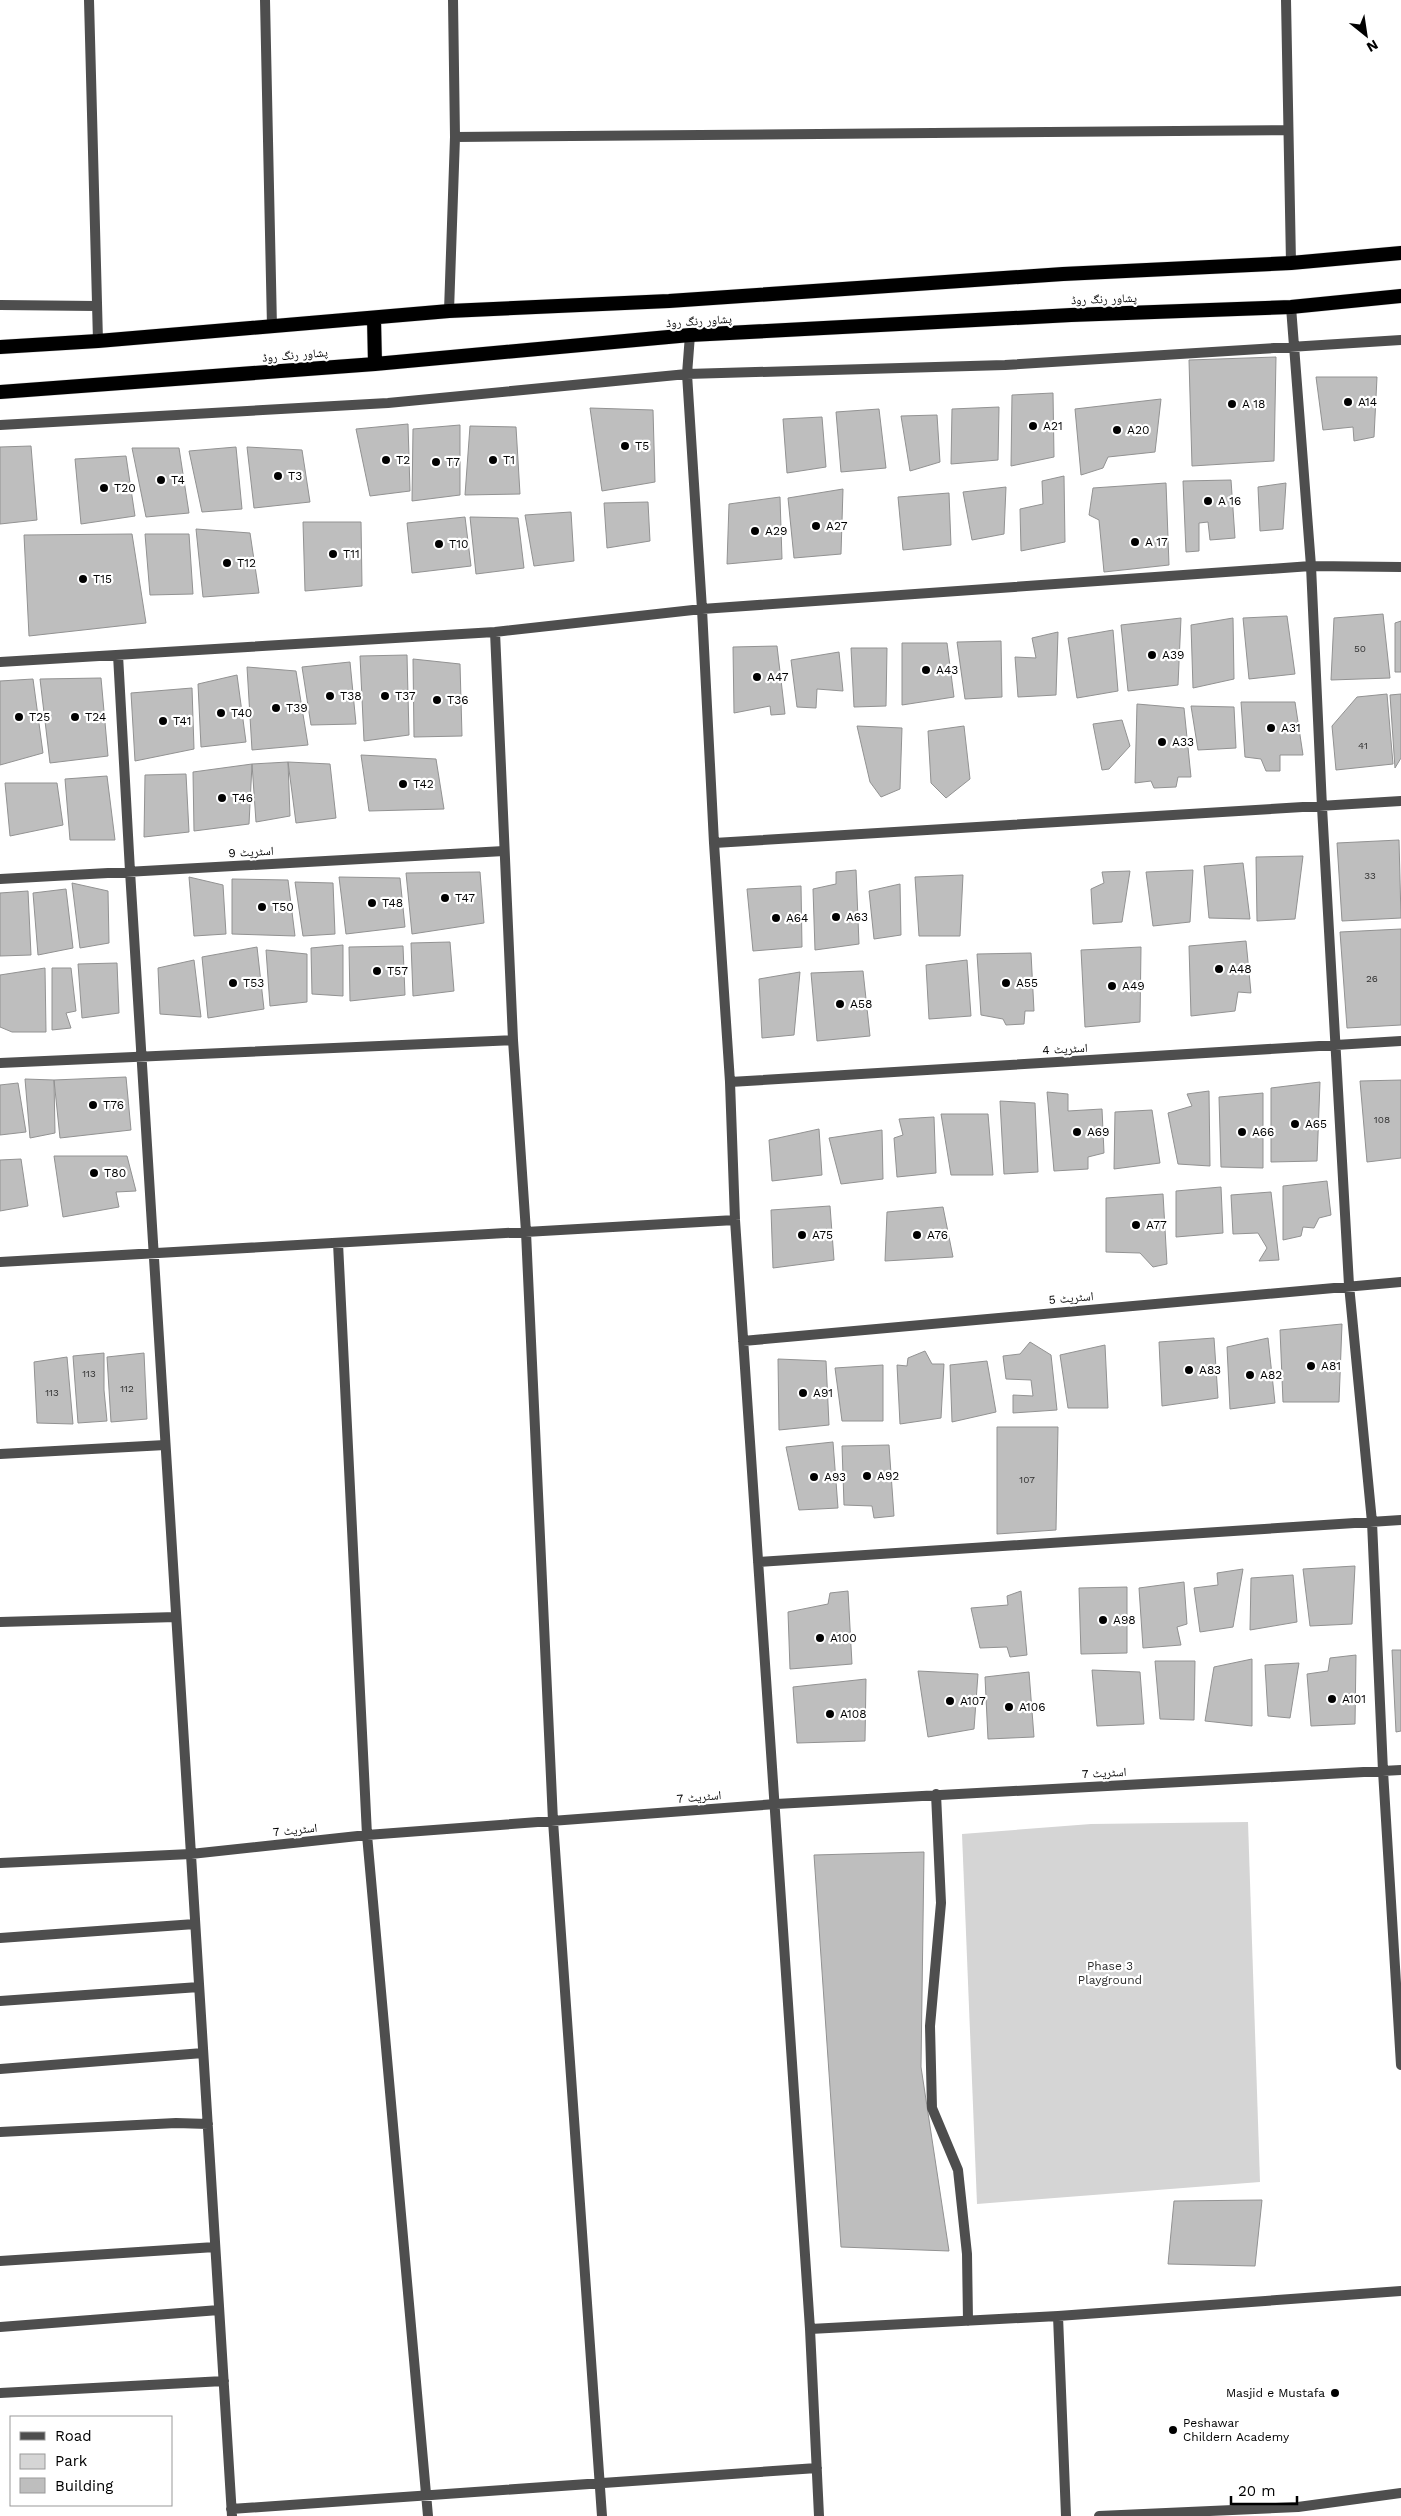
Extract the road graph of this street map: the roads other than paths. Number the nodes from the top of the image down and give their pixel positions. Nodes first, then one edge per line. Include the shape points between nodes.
1 (89, 0) edge
2 (265, 0) edge
3 (453, 0) edge
4 (1286, 0) edge
5 (1287, 130) junction
6 (455, 137) junction
7 (1401, 253) edge
8 (1291, 263) junction
9 (1401, 296) edge
10 (0, 305) edge
11 (96, 306) junction
12 (1291, 307) junction
13 (449, 311) junction
14 (374, 318) junction
15 (272, 327) junction
16 (690, 336) junction
17 (1401, 340) edge
18 (98, 341) junction
19 (1292, 346) junction
20 (0, 347) edge
21 (374, 364) junction
22 (687, 374) junction
23 (0, 392) edge
24 (0, 425) edge
25 (1311, 566) junction
26 (1401, 567) edge
27 (702, 609) junction
28 (495, 632) junction
29 (118, 655) junction
30 (0, 662) edge
31 (1401, 801) edge
32 (1322, 807) junction
33 (714, 844) junction
34 (504, 850) junction
35 (130, 872) junction
36 (0, 879) edge
37 (513, 1040) junction
38 (1401, 1041) edge
39 (1335, 1045) junction
40 (142, 1056) junction
41 (0, 1062) edge
42 (730, 1082) junction
43 (735, 1220) junction
44 (526, 1232) junction
45 (338, 1243) junction
46 (154, 1254) junction
47 (0, 1262) edge
48 (1401, 1282) edge
49 (1349, 1285) junction
50 (743, 1341) junction
51 (165, 1445) junction
52 (0, 1454) edge
53 (1401, 1520) edge
54 (1372, 1522) junction
55 (758, 1562) junction
56 (176, 1617) junction
57 (0, 1622) edge
58 (1401, 1770) edge
59 (1383, 1771) junction
60 (936, 1794) junction
61 (776, 1804) junction
62 (554, 1821) junction
63 (367, 1834) junction
64 (191, 1854) junction
65 (0, 1862) edge
66 (195, 1924) junction
67 (0, 1938) edge
68 (199, 1987) junction
69 (0, 2001) edge
70 (203, 2053) junction
71 (1401, 2065) edge
72 (0, 2069) edge
73 (208, 2124) junction
74 (0, 2132) edge
75 (215, 2247) junction
76 (0, 2261) edge
77 (1401, 2291) edge
78 (219, 2310) junction
79 (1058, 2316) junction
80 (968, 2321) junction
81 (0, 2327) edge
82 (810, 2329) junction
83 (224, 2380) junction
84 (0, 2393) edge
85 (817, 2468) junction
86 (600, 2481) junction
87 (1401, 2492) edge
88 (426, 2495) junction
89 (231, 2512) edge
90 (1298, 2512) edge
91 (428, 2516) edge
92 (602, 2516) edge
93 (819, 2516) edge
94 (1066, 2516) edge
95 (1099, 2516) edge

1 - 11 street
2 - 15 street
3 - 6 street
4 - 5 street
5 - 6 street
5 - 8 street
6 - 13 street
7 - 8 highway, پشاور رنگ روڈ
8 - 13 highway, پشاور رنگ روڈ via 1063,274 669,301
9 - 12 highway, پشاور رنگ روڈ
10 - 11 street
11 - 18 street
12 - 16 highway, پشاور رنگ روڈ via 1071,315
12 - 19 street
13 - 14 highway, پشاور رنگ روڈ
14 - 15 highway, پشاور رنگ روڈ
14 - 21 highway
15 - 18 highway, پشاور رنگ روڈ
16 - 21 highway, پشاور رنگ روڈ
16 - 22 street
17 - 19 street
18 - 20 highway, پشاور رنگ روڈ
19 - 22 street via 1005,365
19 - 25 street
21 - 23 highway, پشاور رنگ روڈ
22 - 24 street via 388,403
22 - 27 street
25 - 26 street
25 - 27 street
25 - 32 street
27 - 28 street
27 - 33 street
28 - 29 street
28 - 34 street
29 - 30 street
29 - 35 street
31 - 32 street
32 - 33 street
32 - 39 street
33 - 42 street
34 - 35 street, اسٹریٹ 9
34 - 37 street
35 - 36 street, اسٹریٹ 9
35 - 40 street
37 - 40 street
37 - 44 street
38 - 39 street, اسٹریٹ 4
39 - 42 street, اسٹریٹ 4
39 - 49 street
40 - 41 street
40 - 46 street
42 - 43 street
43 - 44 street
43 - 50 street
44 - 45 street
44 - 62 street
45 - 46 street
45 - 63 street
46 - 47 street
46 - 51 street
48 - 49 street, اسٹریٹ 5
49 - 50 street, اسٹریٹ 5
49 - 54 street
50 - 55 street
51 - 52 street
51 - 56 street
53 - 54 street
54 - 55 street
54 - 59 street
55 - 61 street
56 - 57 street
56 - 64 street
58 - 59 street, اسٹریٹ 7
59 - 60 street, اسٹریٹ 7
59 - 71 street
60 - 61 street, اسٹریٹ 7
60 - 80 street via 941,1903 930,2026 932,2108 958,2170 967,2254
61 - 62 street, اسٹریٹ 7
61 - 82 street
62 - 63 street, اسٹریٹ 7
62 - 86 street
63 - 64 street, اسٹریٹ 7
63 - 88 street
64 - 65 street, اسٹریٹ 7
64 - 66 street
66 - 67 street
66 - 68 street
68 - 69 street
68 - 70 street
70 - 72 street
70 - 73 street
73 - 74 street
73 - 75 street
75 - 76 street
75 - 78 street
77 - 79 street
78 - 81 street
78 - 83 street
79 - 80 street
79 - 94 street
80 - 82 street
82 - 85 street
83 - 84 street
83 - 89 street
85 - 86 street
85 - 93 street
86 - 88 street
86 - 92 street
87 - 90 street
88 - 89 street
88 - 91 street
90 - 95 street

